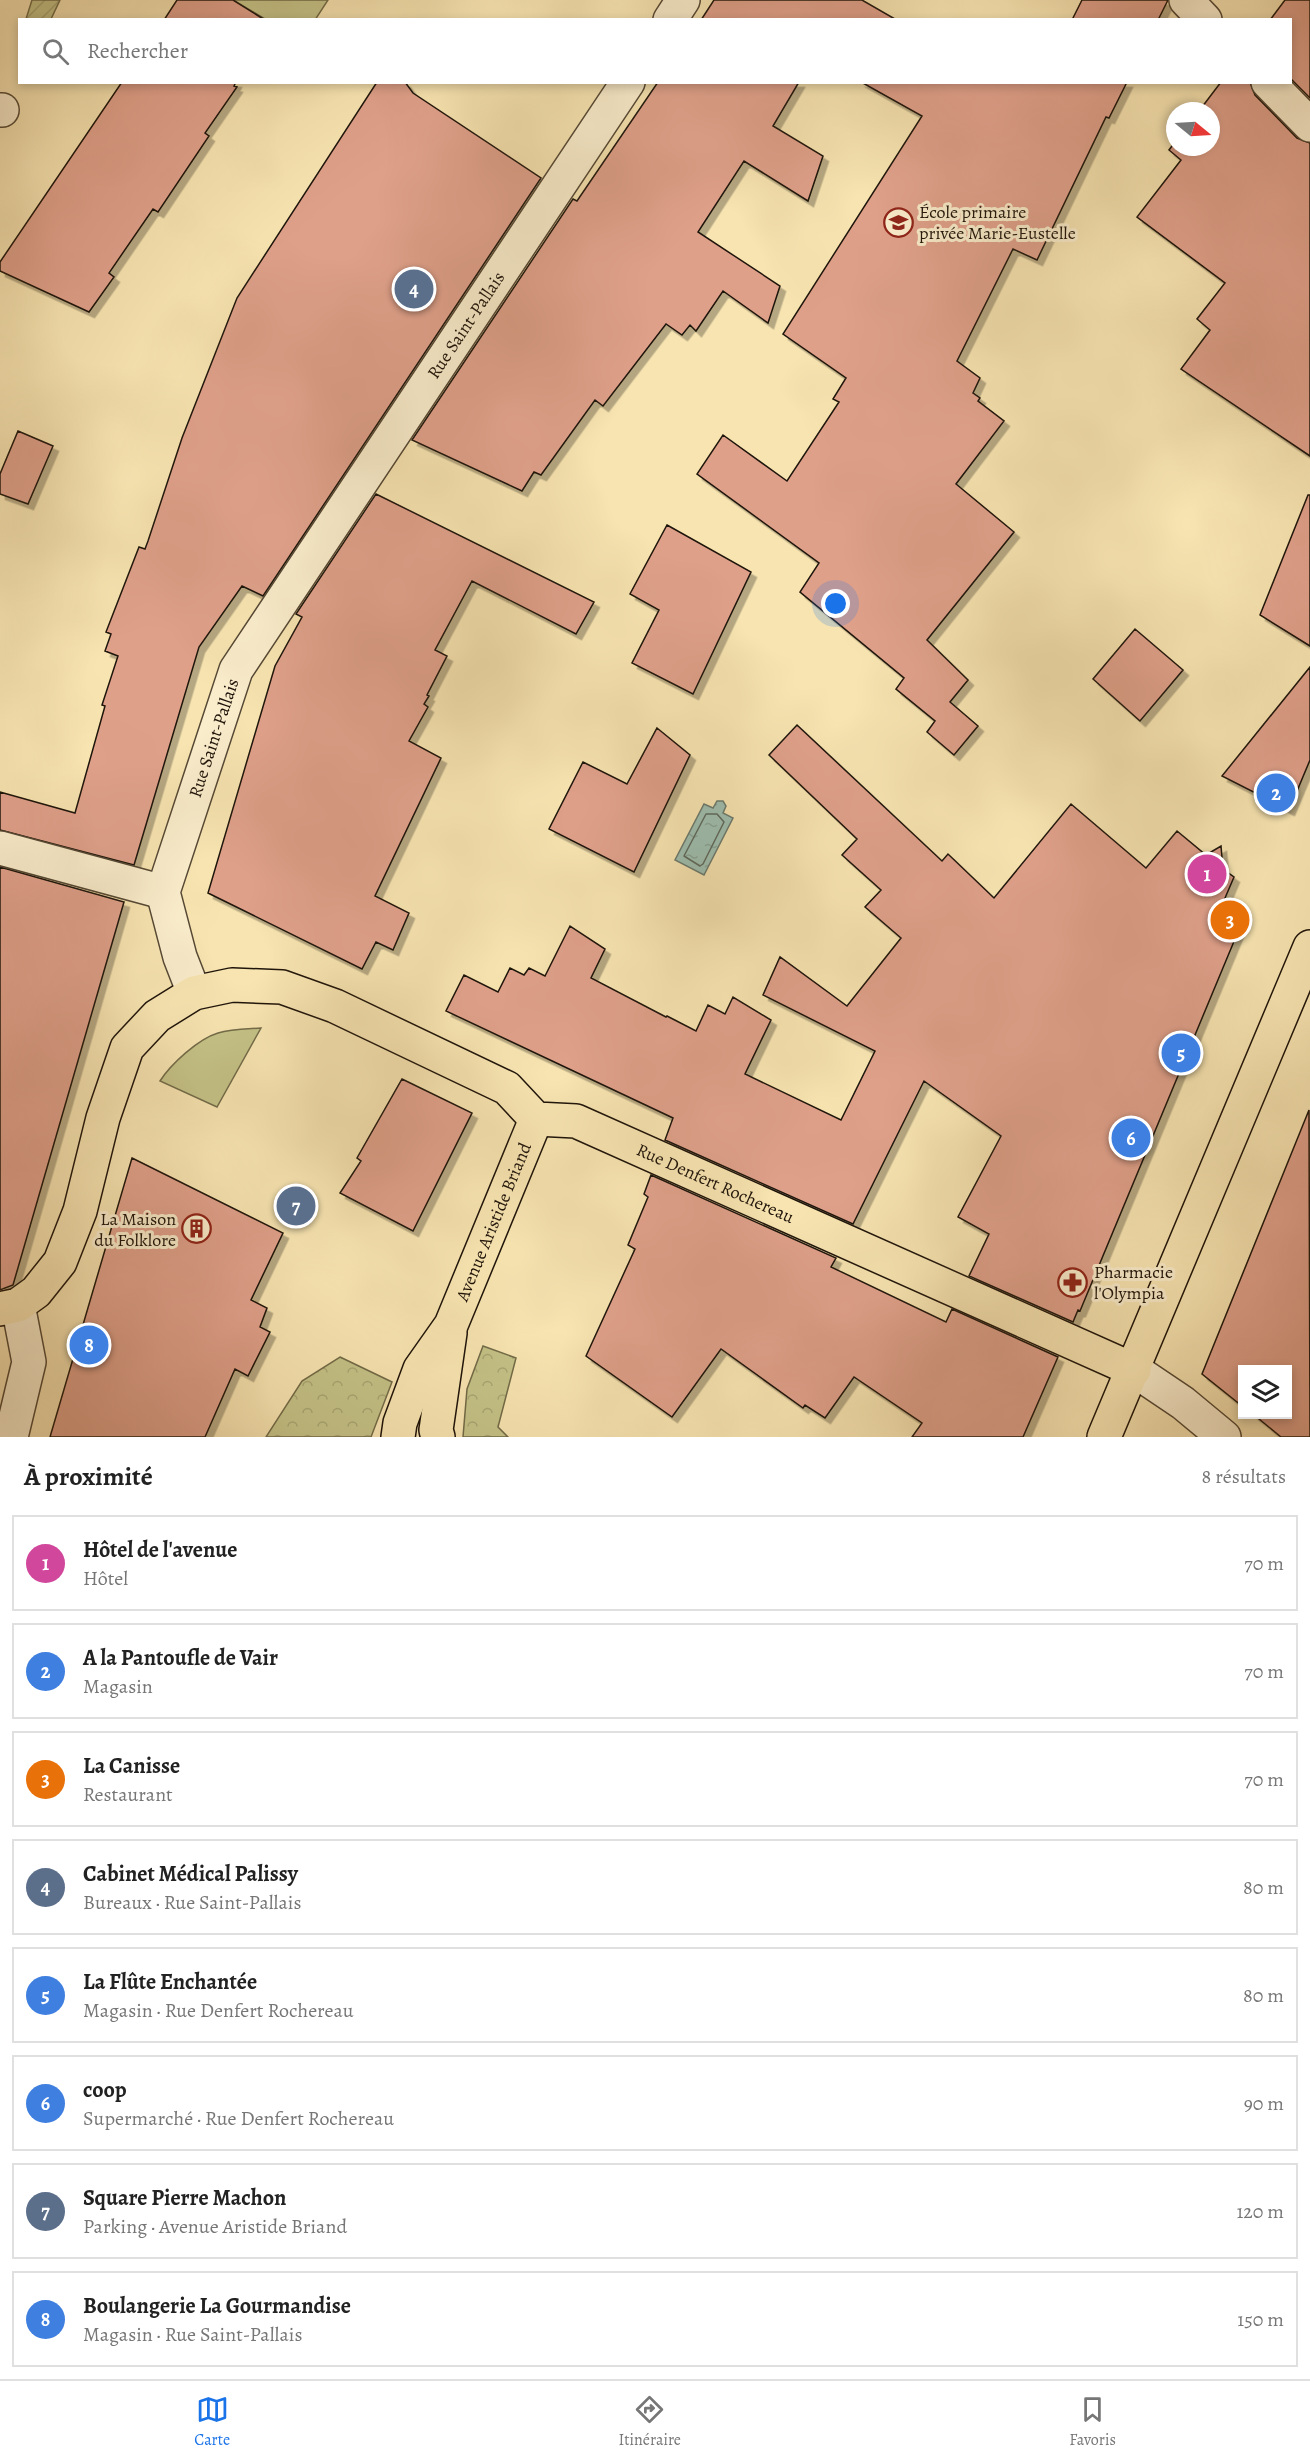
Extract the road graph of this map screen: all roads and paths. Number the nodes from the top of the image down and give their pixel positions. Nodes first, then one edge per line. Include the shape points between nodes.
1 (683, 0) edge
2 (1186, 0) edge
3 (671, 18) edge
4 (1203, 18) edge
5 (627, 84) edge
6 (1270, 84) edge
7 (1310, 125) edge
8 (0, 848) edge
9 (163, 892) junction
10 (1310, 947) edge
11 (194, 993) junction
12 (536, 1119) junction
13 (9, 1307) edge
14 (451, 1325) junction
15 (1134, 1370) junction
16 (11, 1437) edge
17 (398, 1437) edge
18 (438, 1437) edge
19 (1104, 1437) edge
20 (1224, 1437) edge

1 - 3 street
2 - 4 street
5 - 9 street, Rue Saint-Pallais via 236,670
6 - 7 street
8 - 9 street
9 - 11 street
10 - 15 main road
11 - 12 main road via 232,985 282,987 335,1006 507,1088
11 - 13 main road via 157,1016 127,1048 103,1118 80,1211 60,1262 36,1292
12 - 14 main road, Avenue Aristide Briand
12 - 15 main road, Rue Denfert Rochereau via 576,1121
13 - 16 street via 29,1362
14 - 17 main road, Avenue Aristide Briand via 420,1369
14 - 18 main road, Avenue Aristide Briand
15 - 19 main road
15 - 20 street, Rue Denfert Rochereau

